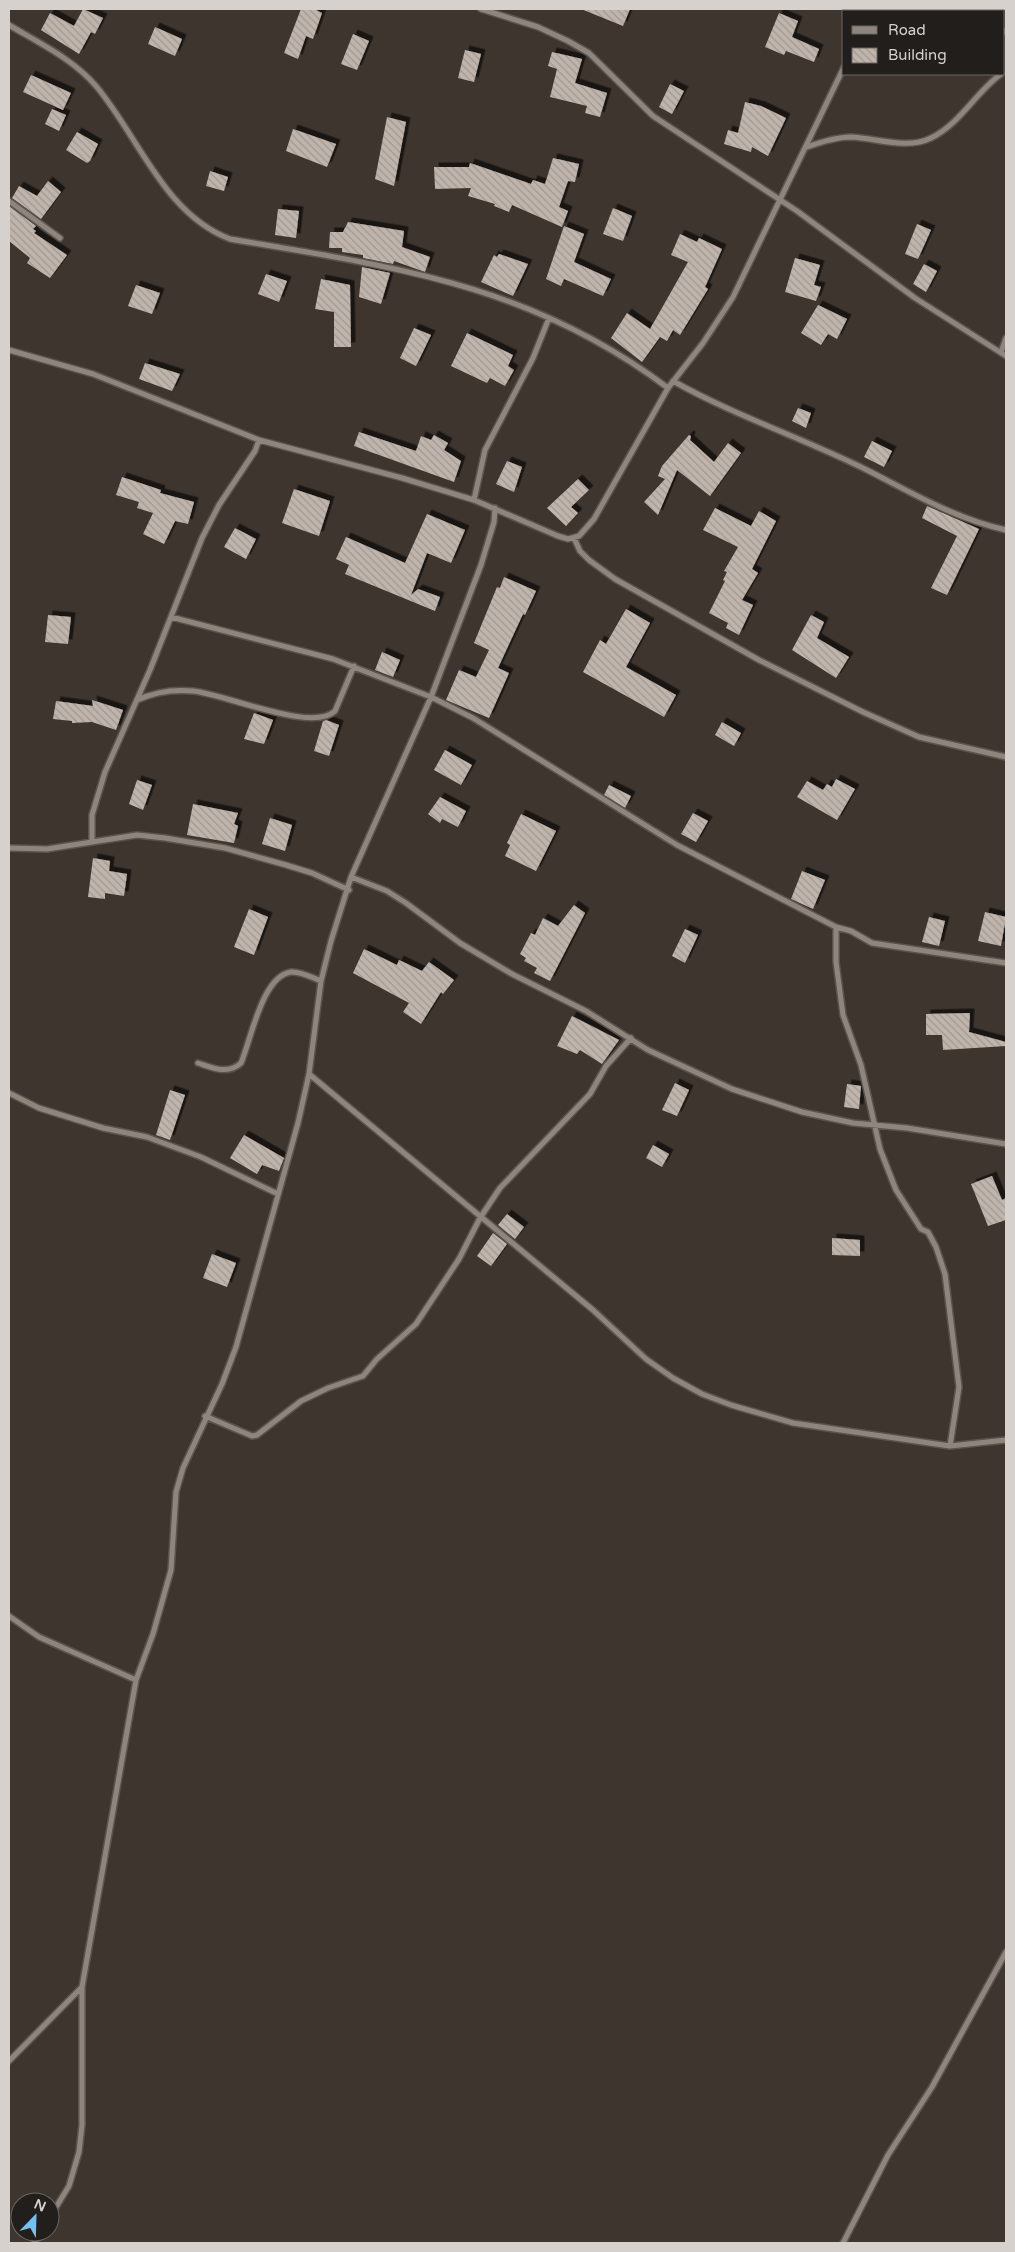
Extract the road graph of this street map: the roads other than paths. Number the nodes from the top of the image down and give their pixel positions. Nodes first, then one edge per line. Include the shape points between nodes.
1 (482, 9) edge
2 (9, 25) edge
3 (842, 71) edge
4 (1000, 75) edge
5 (806, 148) junction
6 (778, 198) junction
7 (9, 201) edge
8 (60, 238) dead end
9 (549, 318) junction
10 (1006, 338) edge
11 (9, 350) edge
12 (1000, 352) junction
13 (1006, 356) edge
14 (673, 381) junction
15 (668, 388) junction
16 (258, 440) junction
17 (474, 500) junction
18 (495, 508) junction
19 (1006, 530) edge
20 (574, 538) junction
21 (171, 617) junction
22 (354, 666) junction
23 (431, 697) junction
24 (136, 700) junction
25 (1006, 756) edge
26 (92, 841) junction
27 (9, 848) edge
28 (351, 877) junction
29 (349, 890) junction
30 (836, 927) junction
31 (1006, 963) edge
32 (321, 981) junction
33 (631, 1038) junction
34 (198, 1063) dead end
35 (308, 1074) junction
36 (9, 1093) edge
37 (876, 1126) junction
38 (1006, 1144) edge
39 (278, 1194) junction
40 (480, 1218) junction
41 (205, 1416) junction
42 (1006, 1440) edge
43 (950, 1446) junction
44 (9, 1616) edge
45 (136, 1680) junction
46 (1006, 1952) edge
47 (82, 1987) junction
48 (9, 2061) edge
49 (60, 2201) edge
50 (844, 2243) edge

1 - 6 street via 538,27 590,53 652,116
2 - 9 street via 82,71 111,105 150,167 196,221 212,232 230,239 442,279 510,301
3 - 5 street
4 - 5 street via 946,128 930,139 913,143 851,137
5 - 6 street
6 - 12 street via 881,275
6 - 14 street via 733,297
7 - 8 street
9 - 15 street via 592,338
9 - 17 street via 530,365 485,450
10 - 12 street
11 - 16 street via 93,374
12 - 13 street
14 - 15 street
14 - 19 street via 958,515
15 - 20 street via 594,519
16 - 17 street
16 - 21 street via 255,452 219,505 202,538
17 - 18 street
18 - 20 street via 544,531
18 - 23 street via 481,565
20 - 25 street via 589,560 623,584 759,660 919,737
21 - 22 street
21 - 24 street
22 - 23 street
22 - 24 street via 335,711 321,717 292,716 192,691 153,693
23 - 28 street
23 - 30 street via 473,718 677,845
24 - 26 street via 97,792 92,815
26 - 27 street via 47,849
26 - 29 street via 137,835 225,848 312,873
28 - 29 street
28 - 33 street via 387,891 473,951
29 - 32 street via 330,942
30 - 31 street via 888,947
30 - 37 street via 836,962 843,1015 861,1065
32 - 34 street via 292,972 281,976 268,989 241,1063 234,1070
32 - 35 street
33 - 37 street via 669,1060 767,1102
33 - 40 street via 606,1066 590,1094 500,1188
35 - 39 street
35 - 40 street
36 - 39 street via 39,1108 103,1128 147,1137 201,1156
37 - 38 street
37 - 43 street via 884,1164 896,1190 921,1229 928,1232 945,1274 959,1388
39 - 41 street via 236,1347
40 - 41 street via 459,1259 416,1324 363,1376 311,1395 266,1430 252,1436
40 - 43 street via 593,1310 646,1359 702,1394 793,1422
41 - 45 street via 176,1492 171,1570
42 - 43 street
44 - 45 street via 39,1637
45 - 47 street
46 - 50 street via 932,2087 888,2155
47 - 48 street
47 - 49 street via 82,2125 79,2152 69,2186

